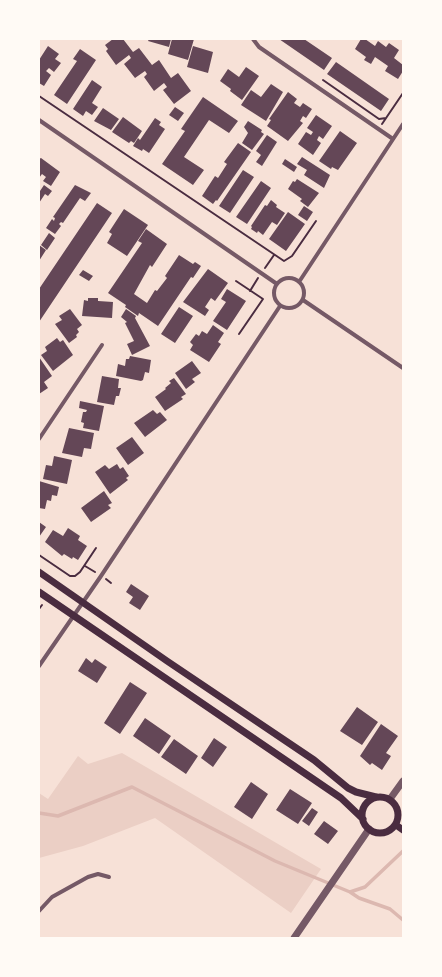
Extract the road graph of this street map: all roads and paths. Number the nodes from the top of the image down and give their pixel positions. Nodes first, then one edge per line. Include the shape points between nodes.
1 (252, 39) edge
2 (323, 80) dead end
3 (403, 93) edge
4 (39, 96) edge
5 (386, 118) junction
6 (39, 120) edge
7 (383, 123) dead end
8 (403, 124) edge
9 (393, 139) junction
10 (316, 221) dead end
11 (274, 255) junction
12 (270, 261) dead end
13 (236, 281) dead end
14 (299, 282) junction
15 (255, 283) dead end
16 (277, 284) junction
17 (250, 291) junction
18 (303, 300) junction
19 (280, 306) junction
20 (256, 310) junction
21 (259, 312) dead end
22 (239, 334) dead end
23 (102, 345) dead end
24 (402, 366) edge
25 (39, 439) edge
26 (96, 548) dead end
27 (39, 556) edge
28 (39, 572) edge
29 (65, 573) junction
30 (61, 579) dead end
31 (39, 592) edge
32 (83, 602) junction
33 (74, 616) junction
34 (39, 666) edge
35 (403, 781) edge
36 (376, 797) junction
37 (390, 799) junction
38 (363, 819) junction
39 (396, 825) junction
40 (369, 829) junction
41 (403, 830) edge
42 (109, 877) dead end
43 (39, 911) edge
44 (294, 938) edge

1 - 9 street via 260,48
2 - 5 path via 379,119
3 - 5 path
4 - 11 path
5 - 7 path
6 - 16 street
8 - 9 street
9 - 14 street
10 - 11 path via 297,250 286,261
11 - 12 path
13 - 17 path
14 - 16 street via 285,279
14 - 18 street via 304,290
15 - 17 path
16 - 19 street via 274,298
17 - 20 path via 263,299
18 - 19 street via 290,309
18 - 24 street
19 - 32 street
20 - 21 path
20 - 22 path
23 - 25 street
26 - 29 path via 86,566 75,576
27 - 29 path
28 - 32 main road
29 - 30 path
31 - 33 main road
32 - 33 street
32 - 36 main road via 314,760 348,788
33 - 34 street
33 - 38 main road via 341,798
35 - 37 street
36 - 37 main road
36 - 38 main road via 364,808
37 - 39 main road via 399,814
38 - 40 main road
39 - 40 main road via 383,833
39 - 41 main road
40 - 44 street
42 - 43 street via 98,874 71,885 52,897

